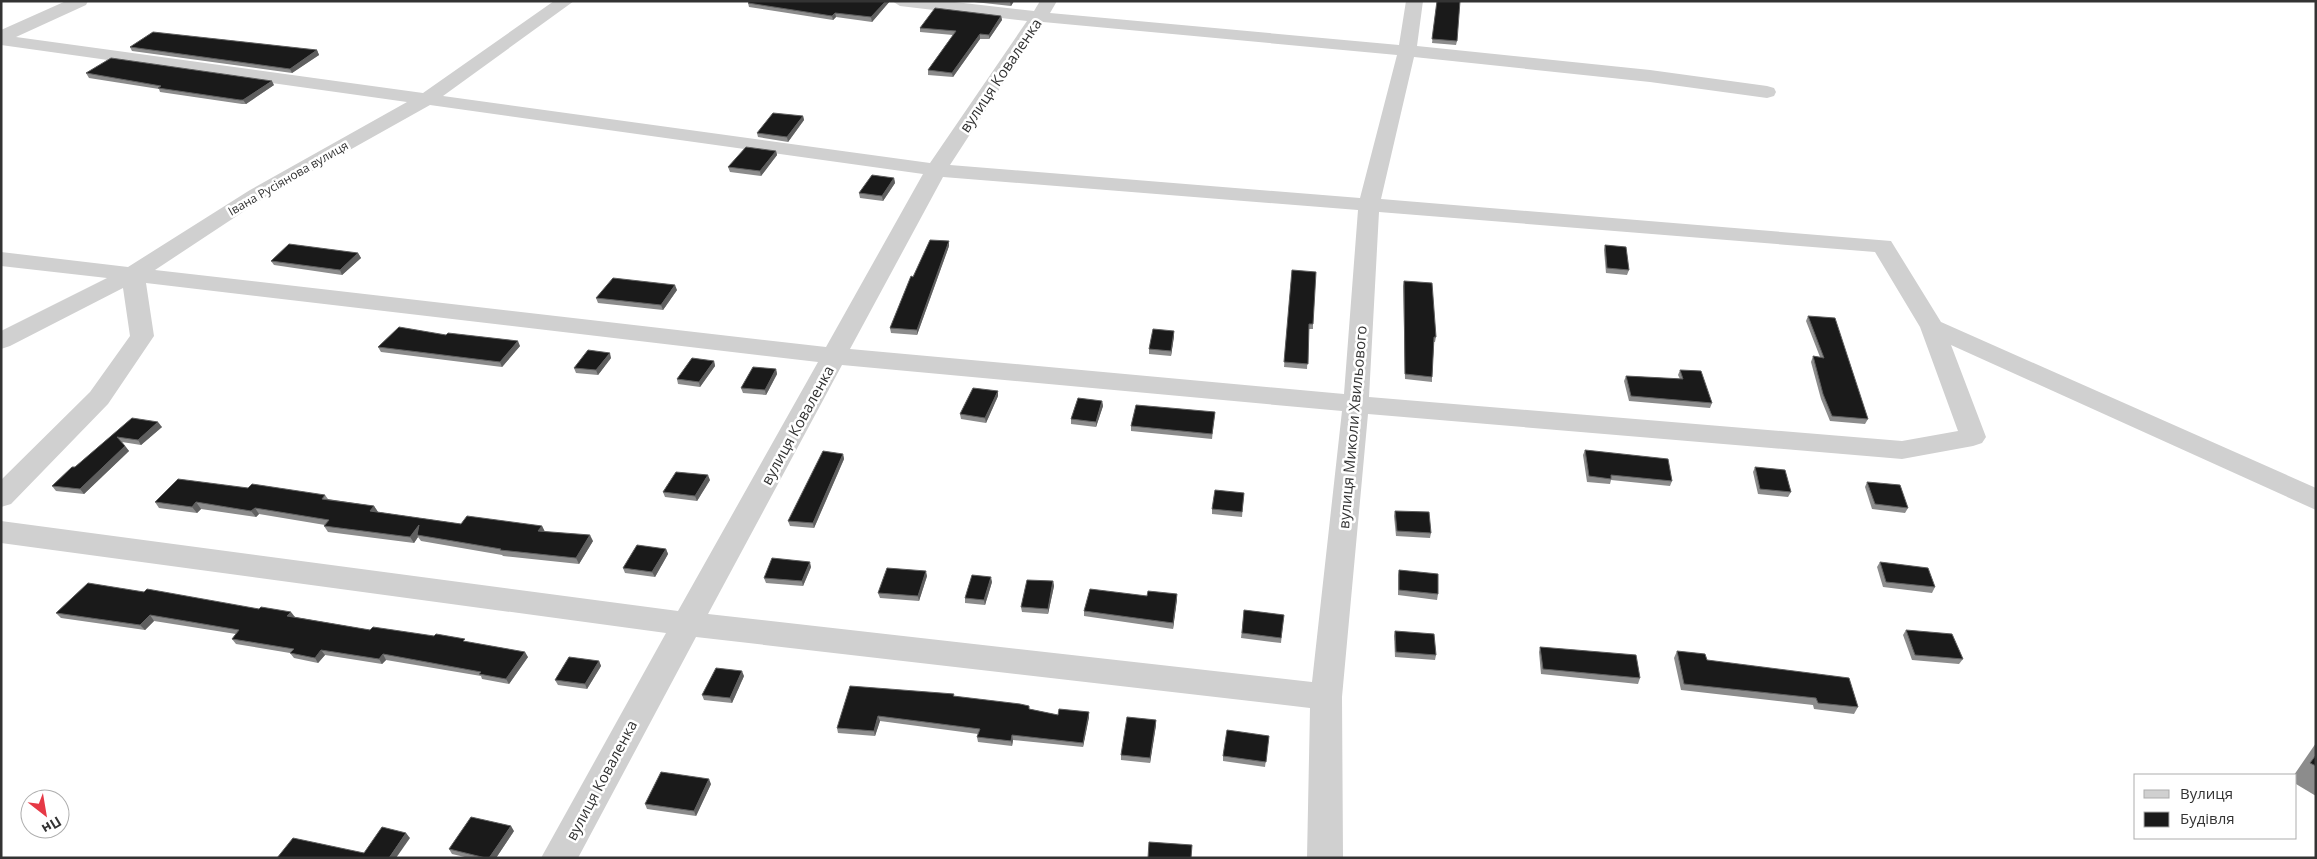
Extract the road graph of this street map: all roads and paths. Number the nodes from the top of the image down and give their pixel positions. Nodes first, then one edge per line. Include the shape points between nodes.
1 (80, 1) edge
2 (566, 1) edge
3 (900, 1) edge
4 (1415, 1) edge
5 (1044, 10) edge
6 (1, 39) edge
7 (1407, 50) junction
8 (1767, 92) dead end
9 (425, 100) junction
10 (936, 170) junction
11 (1369, 206) junction
12 (1, 259) edge
13 (133, 274) junction
14 (1932, 327) junction
15 (1, 341) edge
16 (835, 356) junction
17 (1356, 404) junction
18 (1, 497) edge
19 (2316, 500) edge
20 (1, 532) edge
21 (686, 624) junction
22 (1326, 697) junction
23 (559, 858) edge
24 (1326, 858) edge

1 - 6 street
2 - 9 street, Івана Русіянова вулиця
3 - 5 street
4 - 7 street, вулиця Миколи Хвильового
5 - 7 street
5 - 10 street, вулиця Коваленка
6 - 9 street
7 - 8 street via 1706,82
7 - 11 street, вулиця Миколи Хвильового
9 - 10 street
9 - 13 street, Івана Русіянова вулиця via 256,194
10 - 11 street
10 - 16 street, вулиця Коваленка
11 - 14 street via 1883,246
11 - 17 street, вулиця Миколи Хвильового
12 - 13 street
13 - 15 street, Івана Русіянова вулиця
13 - 16 street
13 - 18 street via 142,336 99,398
14 - 17 street via 1973,437 1902,450
14 - 19 street
16 - 17 street
16 - 21 street, вулиця Коваленка
17 - 22 street, вулиця Миколи Хвильового
20 - 21 street
21 - 22 street
21 - 23 street, вулиця Коваленка
22 - 24 street, вулиця Миколи Хвильового

